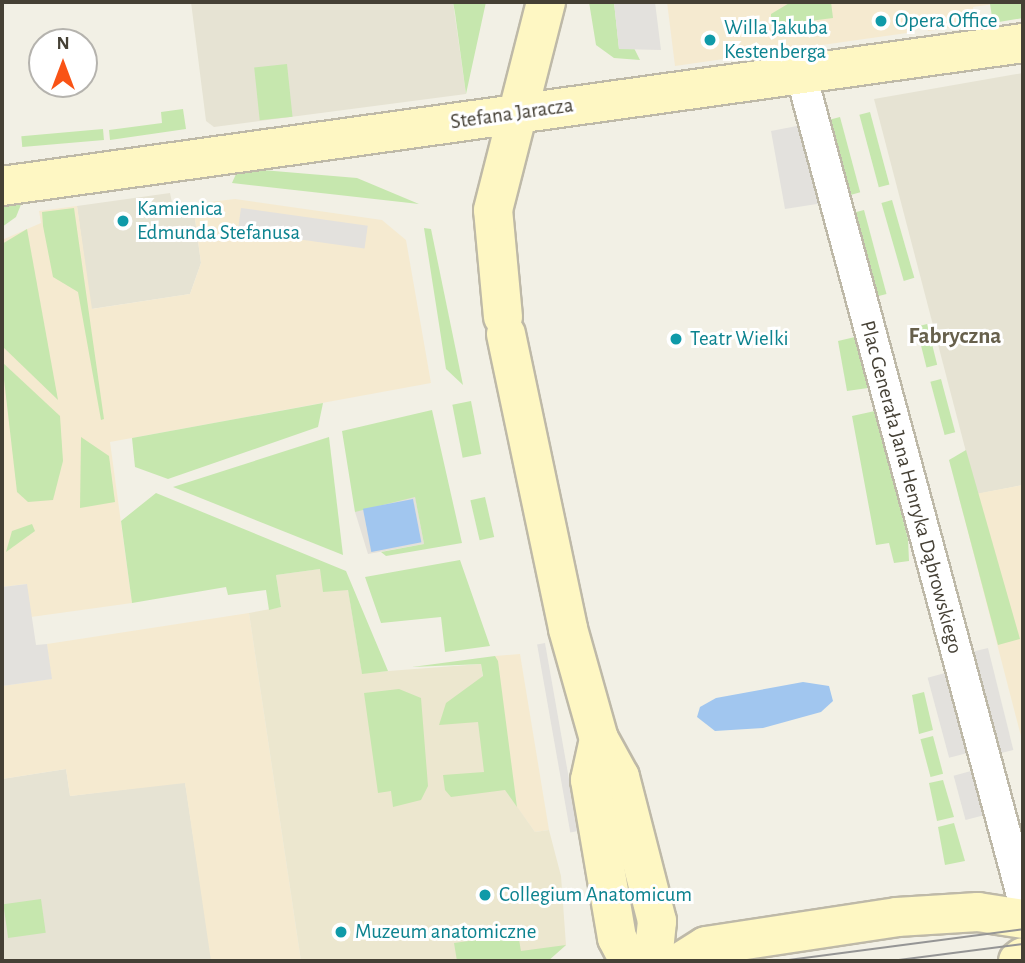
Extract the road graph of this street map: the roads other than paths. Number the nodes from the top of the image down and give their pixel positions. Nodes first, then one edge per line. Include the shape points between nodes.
1 (546, 2) edge
2 (1023, 43) edge
3 (801, 74) junction
4 (515, 114) junction
5 (2, 186) edge
6 (599, 738) junction
7 (1023, 899) edge
8 (1023, 919) edge
9 (1023, 957) edge
10 (629, 961) edge
11 (653, 961) edge
12 (682, 961) edge
13 (1018, 961) edge

1 - 4 street
2 - 3 street, Stefana Jaracza
3 - 4 street, Stefana Jaracza
3 - 7 street, Plac Generała Jana Henryka Dąbrowskiego
4 - 5 street, Stefana Jaracza
4 - 6 street via 491,232 505,326 565,614
6 - 10 street via 590,780 617,938
6 - 11 street via 620,777 657,921
8 - 12 street via 978,912 888,918 706,946
9 - 13 street

